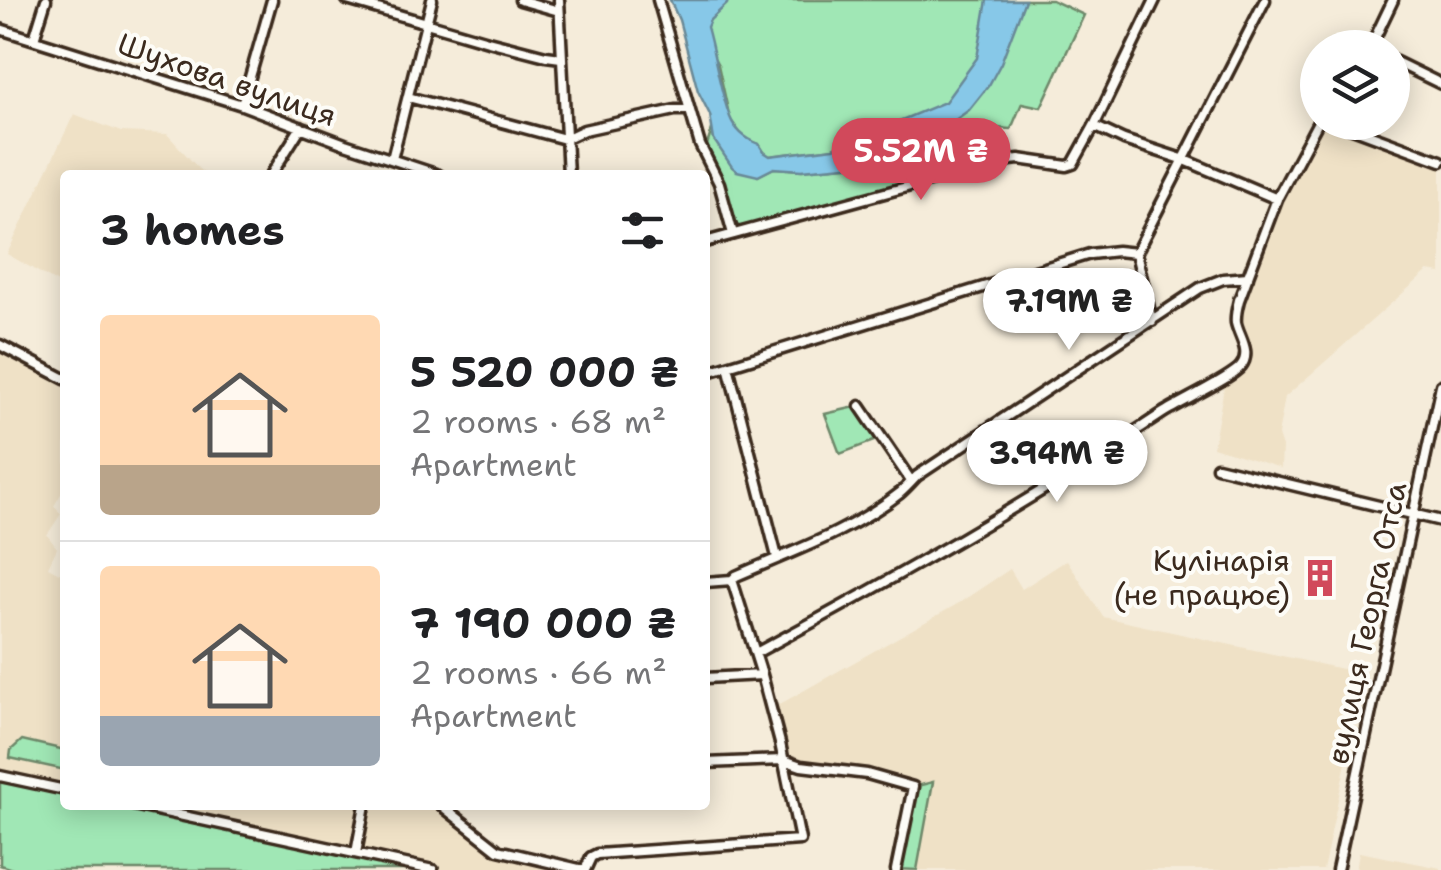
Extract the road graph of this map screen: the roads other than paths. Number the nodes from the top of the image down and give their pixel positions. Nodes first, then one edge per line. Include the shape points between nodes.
1 (46, 0) edge
2 (272, 0) edge
3 (347, 0) edge
4 (432, 0) edge
5 (520, 0) edge
6 (559, 0) edge
7 (658, 0) edge
8 (1155, 0) edge
9 (1265, 0) edge
10 (1394, 0) edge
11 (559, 11) junction
12 (426, 24) junction
13 (0, 29) edge
14 (1379, 30) edge
15 (34, 39) junction
16 (561, 58) junction
17 (1410, 69) edge
18 (1441, 84) edge
19 (408, 97) junction
20 (242, 105) junction
21 (689, 110) junction
22 (1094, 126) junction
23 (301, 127) junction
24 (566, 139) junction
25 (1308, 140) edge
26 (1384, 140) edge
27 (392, 159) junction
28 (1185, 160) junction
29 (1441, 161) edge
30 (274, 170) edge
31 (424, 170) edge
32 (568, 170) edge
33 (1277, 199) junction
34 (733, 234) junction
35 (710, 241) edge
36 (1136, 253) junction
37 (1248, 277) junction
38 (1152, 321) junction
39 (0, 345) edge
40 (728, 366) junction
41 (710, 371) edge
42 (60, 376) edge
43 (1441, 385) edge
44 (860, 406) dead end
45 (1217, 467) dead end
46 (912, 481) junction
47 (1413, 514) junction
48 (1441, 521) edge
49 (776, 557) junction
50 (732, 580) junction
51 (710, 582) edge
52 (756, 653) junction
53 (762, 675) junction
54 (710, 678) edge
55 (784, 760) junction
56 (710, 763) edge
57 (0, 776) edge
58 (60, 789) edge
59 (156, 810) edge
60 (364, 810) edge
61 (448, 810) edge
62 (356, 853) junction
63 (433, 870) edge
64 (584, 870) edge
65 (896, 870) edge
66 (1337, 870) edge

1 - 15 street
2 - 20 street
3 - 12 street
4 - 12 street
5 - 11 street
6 - 11 street
7 - 21 street
8 - 22 street
9 - 28 street
10 - 14 street
11 - 16 street
12 - 16 street
12 - 19 street
13 - 15 street, Шухова вулиця
15 - 20 street, Шухова вулиця
16 - 24 street
17 - 18 street
19 - 24 street
19 - 27 street
20 - 23 street, Шухова вулиця
21 - 24 street
21 - 34 street
22 - 28 street
22 - 34 street via 1073,164 1002,160
23 - 27 street, Шухова вулиця
23 - 30 street
24 - 32 street
25 - 33 street
26 - 29 street
27 - 31 street, Шухова вулиця
28 - 33 street
28 - 36 street
33 - 37 street
34 - 35 street
36 - 38 street
36 - 40 street via 1090,254
37 - 38 street via 1210,284
37 - 52 street via 1235,317 1246,351 1237,370 979,530
38 - 46 street
39 - 42 street
40 - 41 street
40 - 49 street
43 - 47 street, вулиця Георга Отса
44 - 46 street
45 - 47 street
46 - 49 street via 860,518
47 - 48 street
47 - 66 street, вулиця Георга Отса
49 - 50 street
50 - 51 street
50 - 52 street
52 - 53 street
53 - 54 street
53 - 55 street
55 - 56 street
55 - 64 street via 800,840 598,854
55 - 65 street via 912,787
57 - 58 street
59 - 62 street
60 - 62 street
61 - 64 street via 498,850
62 - 63 street

